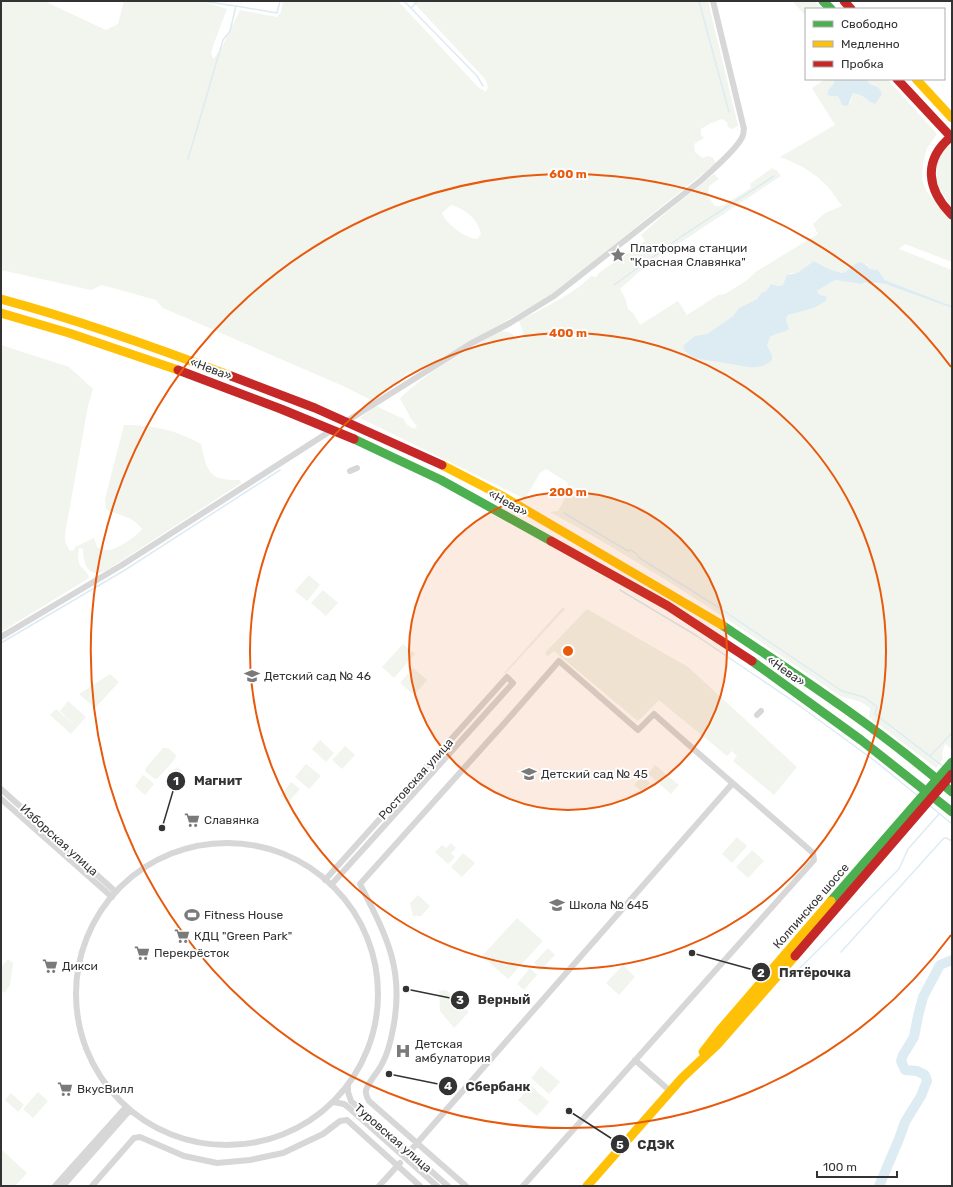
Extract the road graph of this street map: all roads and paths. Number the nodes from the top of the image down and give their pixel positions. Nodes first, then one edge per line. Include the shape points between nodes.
1 (713, 1) edge
2 (898, 80) edge
3 (917, 80) edge
4 (952, 118) edge
5 (952, 137) edge
6 (952, 215) edge
7 (1, 299) edge
8 (1, 313) edge
9 (356, 468) dead end
10 (350, 471) dead end
11 (1, 637) edge
12 (952, 762) edge
13 (952, 774) edge
14 (732, 784) junction
15 (1, 789) edge
16 (952, 792) edge
17 (1, 799) edge
18 (952, 812) edge
19 (888, 841) junction
20 (325, 880) junction
21 (331, 885) junction
22 (116, 892) junction
23 (112, 897) junction
24 (635, 1060) junction
25 (348, 1085) junction
26 (670, 1091) junction
27 (333, 1102) junction
28 (128, 1108) junction
29 (417, 1143) junction
30 (411, 1150) dead end
31 (398, 1164) junction
32 (55, 1186) edge
33 (63, 1186) edge
34 (92, 1186) edge
35 (379, 1186) edge
36 (420, 1186) edge
37 (437, 1186) edge
38 (448, 1186) edge
39 (466, 1186) edge
40 (523, 1186) edge
41 (587, 1186) edge

1 - 11 street via 744,129 743,136 736,145 709,173 554,296 406,383 122,565
2 - 5 main road
3 - 4 main road
5 - 6 main road via 937,151 931,169 933,188 942,205
7 - 16 main road, «Нева» via 56,314 171,353 315,408 431,459 502,496 708,616 840,706 922,766
8 - 18 main road, «Нева» via 53,327 206,379 302,417 424,471 701,627 833,718
9 - 10 street
12 - 19 main road, Колпинское шоссе
13 - 19 main road, Колпинское шоссе
14 - 24 street via 813,853 814,860
14 - 29 street
14 - 29 street via 654,714 638,730 559,661 360,884 388,944 396,976 397,1006 385,1057 366,1090 366,1095 369,1101
15 - 22 street, Изборская улица
17 - 23 street, Изборская улица
19 - 26 main road, Колпинское шоссе via 742,1018
20 - 21 street
20 - 21 street, Ростовская улица via 507,677 513,683
20 - 22 street via 305,866 273,851 254,846 216,844 161,858
21 - 25 street via 360,922 372,952 377,979 378,1001 373,1034 363,1061
22 - 23 street
23 - 28 street via 96,919 85,944 78,970 76,1005 84,1042 91,1060 105,1082
24 - 26 street
24 - 40 street
25 - 27 street
25 - 38 street, Туровская улица via 351,1100
26 - 41 main road, Колпинское шоссе
27 - 28 street via 312,1120 294,1130 276,1137 238,1145 205,1144 180,1138 162,1131
27 - 37 street, Туровская улица via 348,1107
28 - 32 street
28 - 33 street
29 - 30 street
29 - 39 street
31 - 34 street via 347,1120 340,1121 323,1134 284,1152 243,1161 217,1163 184,1156 140,1137 134,1138
31 - 35 street
31 - 36 street

